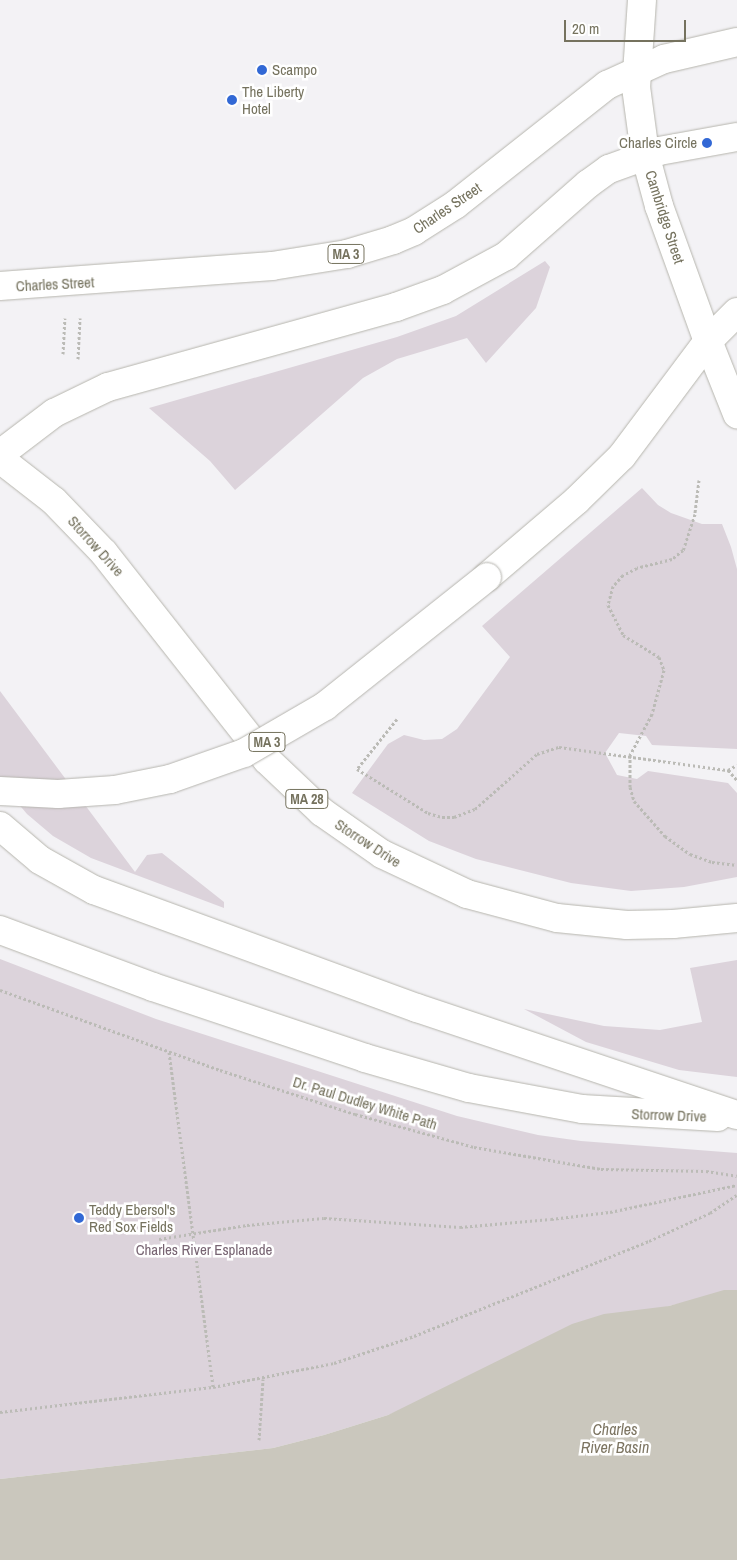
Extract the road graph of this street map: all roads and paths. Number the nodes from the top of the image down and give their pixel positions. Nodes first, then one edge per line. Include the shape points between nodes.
1 (642, 0) edge
2 (737, 42) edge
3 (636, 70) junction
4 (737, 137) edge
5 (645, 154) junction
6 (0, 286) edge
7 (737, 312) edge
8 (65, 318) dead end
9 (80, 318) dead end
10 (708, 341) junction
11 (63, 354) dead end
12 (78, 360) dead end
13 (737, 414) edge
14 (0, 454) edge
15 (0, 459) edge
16 (699, 480) dead end
17 (397, 719) dead end
18 (630, 755) junction
19 (737, 765) edge
20 (728, 770) junction
21 (737, 780) edge
22 (0, 791) edge
23 (0, 826) edge
24 (737, 865) edge
25 (737, 918) edge
26 (0, 930) edge
27 (0, 990) edge
28 (170, 1052) junction
29 (737, 1116) edge
30 (737, 1176) edge
31 (737, 1185) edge
32 (737, 1195) edge
33 (194, 1234) junction
34 (159, 1239) dead end
35 (263, 1379) junction
36 (213, 1387) junction
37 (0, 1412) edge
38 (259, 1440) dead end

1 - 3 main road, Cambridge Street
2 - 3 main road, Charles Street / MA 3 via 684,54
3 - 5 main road, Cambridge Street via 639,122
3 - 6 main road, Charles Street / MA 3 via 593,94 455,206 393,240 347,254 272,266
4 - 5 main road
5 - 10 main road, Cambridge Street via 659,206
5 - 14 main road via 601,174 506,256 442,290 396,307 140,377 90,394 37,423
7 - 10 main road
8 - 11 path
9 - 12 path
10 - 13 main road, Cambridge Street
10 - 22 main road, MA 3, bridge via 622,456 577,500 487,577 325,706 278,736 244,753 170,779 115,790 58,794
15 - 25 main road, Storrow Drive / MA 28 via 54,501 98,547 267,760 322,812 382,854 466,894 557,918 642,925
16 - 18 path via 698,500 683,550 672,558 629,571 613,586 608,599 610,613 618,629 659,658 664,670 652,714
17 - 18 path via 357,769 428,813 442,817 475,809 537,754 547,750 559,747
18 - 20 path
18 - 24 path via 631,795 652,824 690,854 712,862
19 - 20 path
20 - 21 path
23 - 29 main road via 53,868 103,893 416,1008
26 - 29 main road, Storrow Drive via 365,1058 477,1090 609,1112
27 - 28 path, Dr. Paul Dudley White Path
28 - 30 path, Dr. Paul Dudley White Path via 406,1129 520,1158 601,1169 706,1171
28 - 33 path
31 - 33 path via 610,1212 551,1219 460,1227 324,1218
32 - 35 path via 710,1213 649,1241 414,1336 334,1363
33 - 34 path
33 - 36 path
35 - 36 path
35 - 38 path
36 - 37 path

